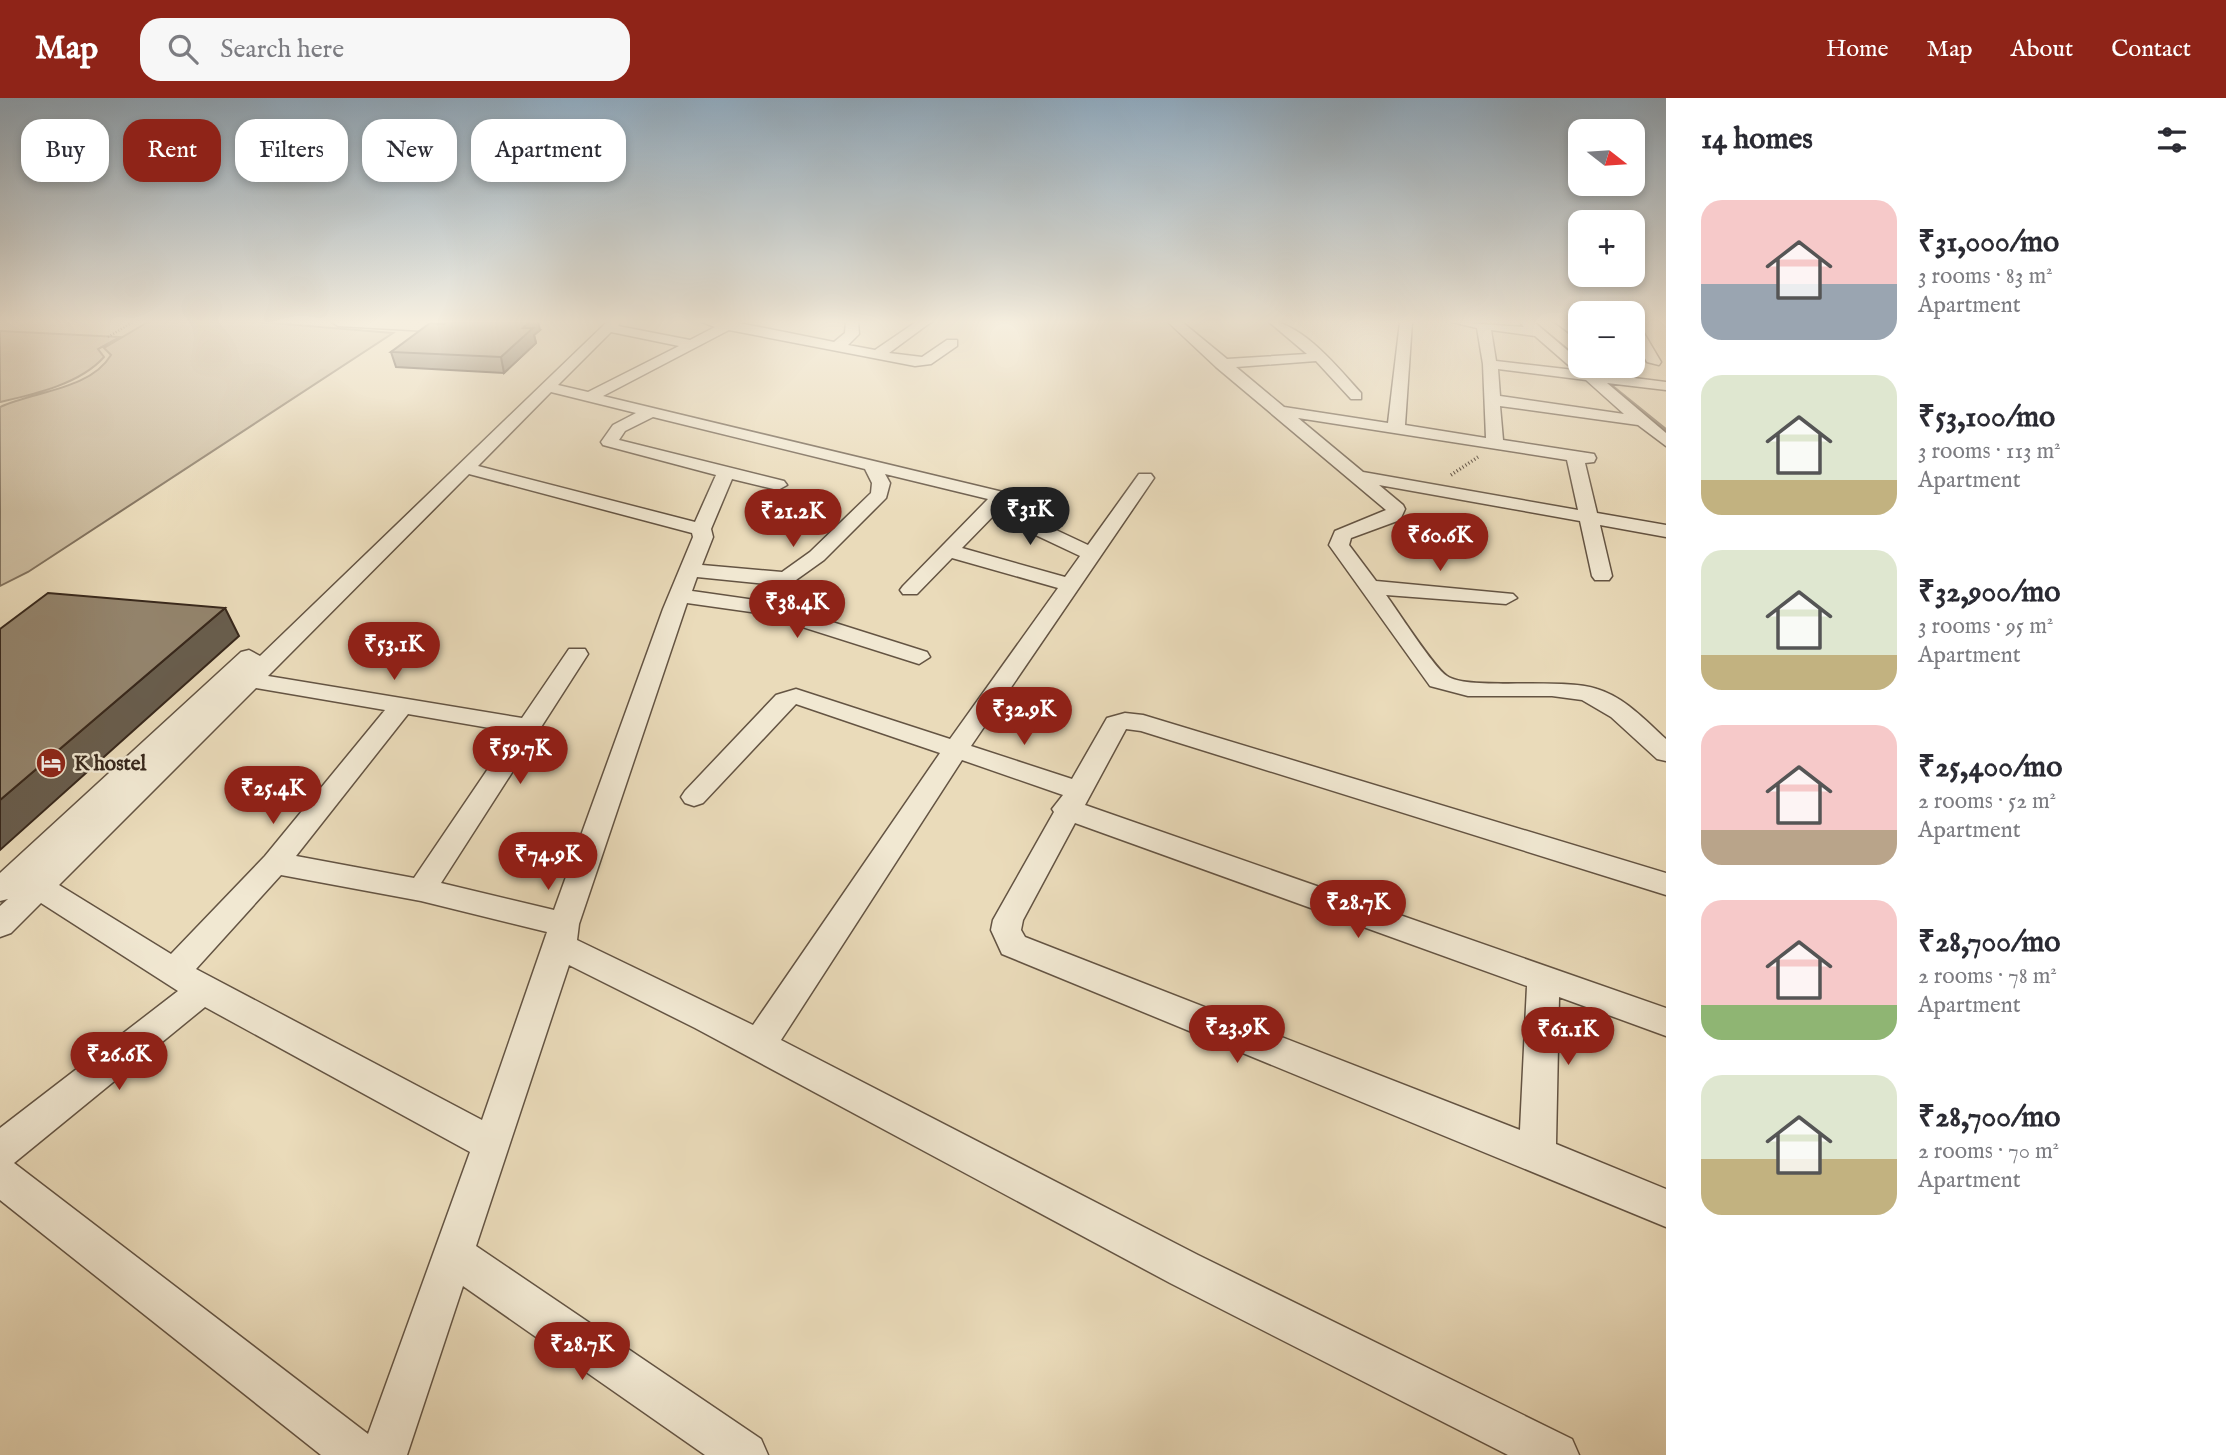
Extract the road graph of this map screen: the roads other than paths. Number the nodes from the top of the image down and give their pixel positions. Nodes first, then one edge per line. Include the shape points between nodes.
1 (612, 385) edge
2 (1247, 385) edge
3 (1346, 385) edge
4 (1399, 385) edge
5 (1491, 385) edge
6 (1604, 385) edge
7 (1637, 385) edge
8 (547, 387) joint
9 (1356, 396) dead end
10 (590, 397) junction
11 (1492, 400) junction
12 (1666, 404) edge
13 (1279, 411) junction
14 (651, 412) junction
15 (1643, 421) junction
16 (1397, 427) junction
17 (1666, 441) edge
18 (1495, 443) junction
19 (872, 466) junction
20 (466, 468) junction
21 (726, 472) junction
22 (1360, 477) junction
23 (1144, 478) dead end
24 (778, 485) dead end
25 (998, 498) junction
26 (1415, 505) junction
27 (1588, 518) junction
28 (701, 529) junction
29 (1666, 531) edge
30 (950, 551) junction
31 (1091, 554) junction
32 (1602, 576) dead end
33 (686, 583) junction
34 (1070, 585) junction
35 (1370, 587) junction
36 (910, 590) dead end
37 (1506, 598) dead end
38 (277, 631) dead end
39 (577, 654) dead end
40 (919, 657) dead end
41 (249, 680) junction
42 (401, 706) junction
43 (531, 727) junction
44 (957, 748) junction
45 (1666, 753) edge
46 (694, 797) dead end
47 (1072, 799) junction
48 (275, 863) junction
49 (1666, 884) edge
50 (39, 887) junction
51 (0, 890) edge
52 (421, 890) junction
53 (0, 925) edge
54 (562, 935) junction
55 (174, 971) junction
56 (1543, 978) junction
57 (203, 990) junction
58 (1666, 1022) edge
59 (757, 1046) junction
60 (492, 1144) junction
61 (0, 1151) edge
62 (1537, 1154) junction
63 (0, 1176) edge
64 (1666, 1208) edge
65 (455, 1256) junction
66 (358, 1455) edge
67 (384, 1455) edge
68 (745, 1455) edge
69 (1556, 1455) edge

1 - 10 street
2 - 13 street
3 - 9 street
4 - 16 street
5 - 11 street
6 - 15 street
7 - 12 street
8 - 10 street
8 - 20 street
10 - 14 street
11 - 15 street
11 - 18 street
13 - 16 street
13 - 22 street
14 - 19 street
14 - 21 street via 620,428 609,442
15 - 17 street
16 - 18 street
18 - 27 street via 1581,457
19 - 25 street via 986,491
19 - 33 street via 881,483 880,494 796,572 777,579
20 - 28 street
20 - 41 street
21 - 24 street
21 - 28 street
22 - 26 street
22 - 26 street
23 - 31 street
25 - 30 street
25 - 31 street via 1017,519
26 - 27 street
26 - 35 street via 1342,535 1338,541
27 - 29 street
27 - 32 street
28 - 33 street via 703,537
30 - 34 street
30 - 36 street
31 - 34 street
33 - 40 street
33 - 54 street
34 - 44 street
35 - 37 street
35 - 45 street via 1441,683 1457,688 1558,688 1588,694 1608,704
38 - 51 street
39 - 43 street
41 - 42 street
41 - 50 street
42 - 43 street
42 - 48 street
43 - 52 street
44 - 46 street via 791,697 784,699
44 - 47 street
44 - 59 street
47 - 49 street via 1115,724 1133,721
47 - 56 street
47 - 62 street via 1008,920 1006,930 1013,945
48 - 52 street
48 - 55 street
50 - 53 street
50 - 55 street
52 - 54 street
54 - 59 street
54 - 60 street
55 - 57 street
56 - 58 street
56 - 62 street
57 - 60 street
57 - 61 street
59 - 69 street via 1184,1269
60 - 65 street
62 - 64 street
63 - 66 street
65 - 67 street
65 - 68 street

